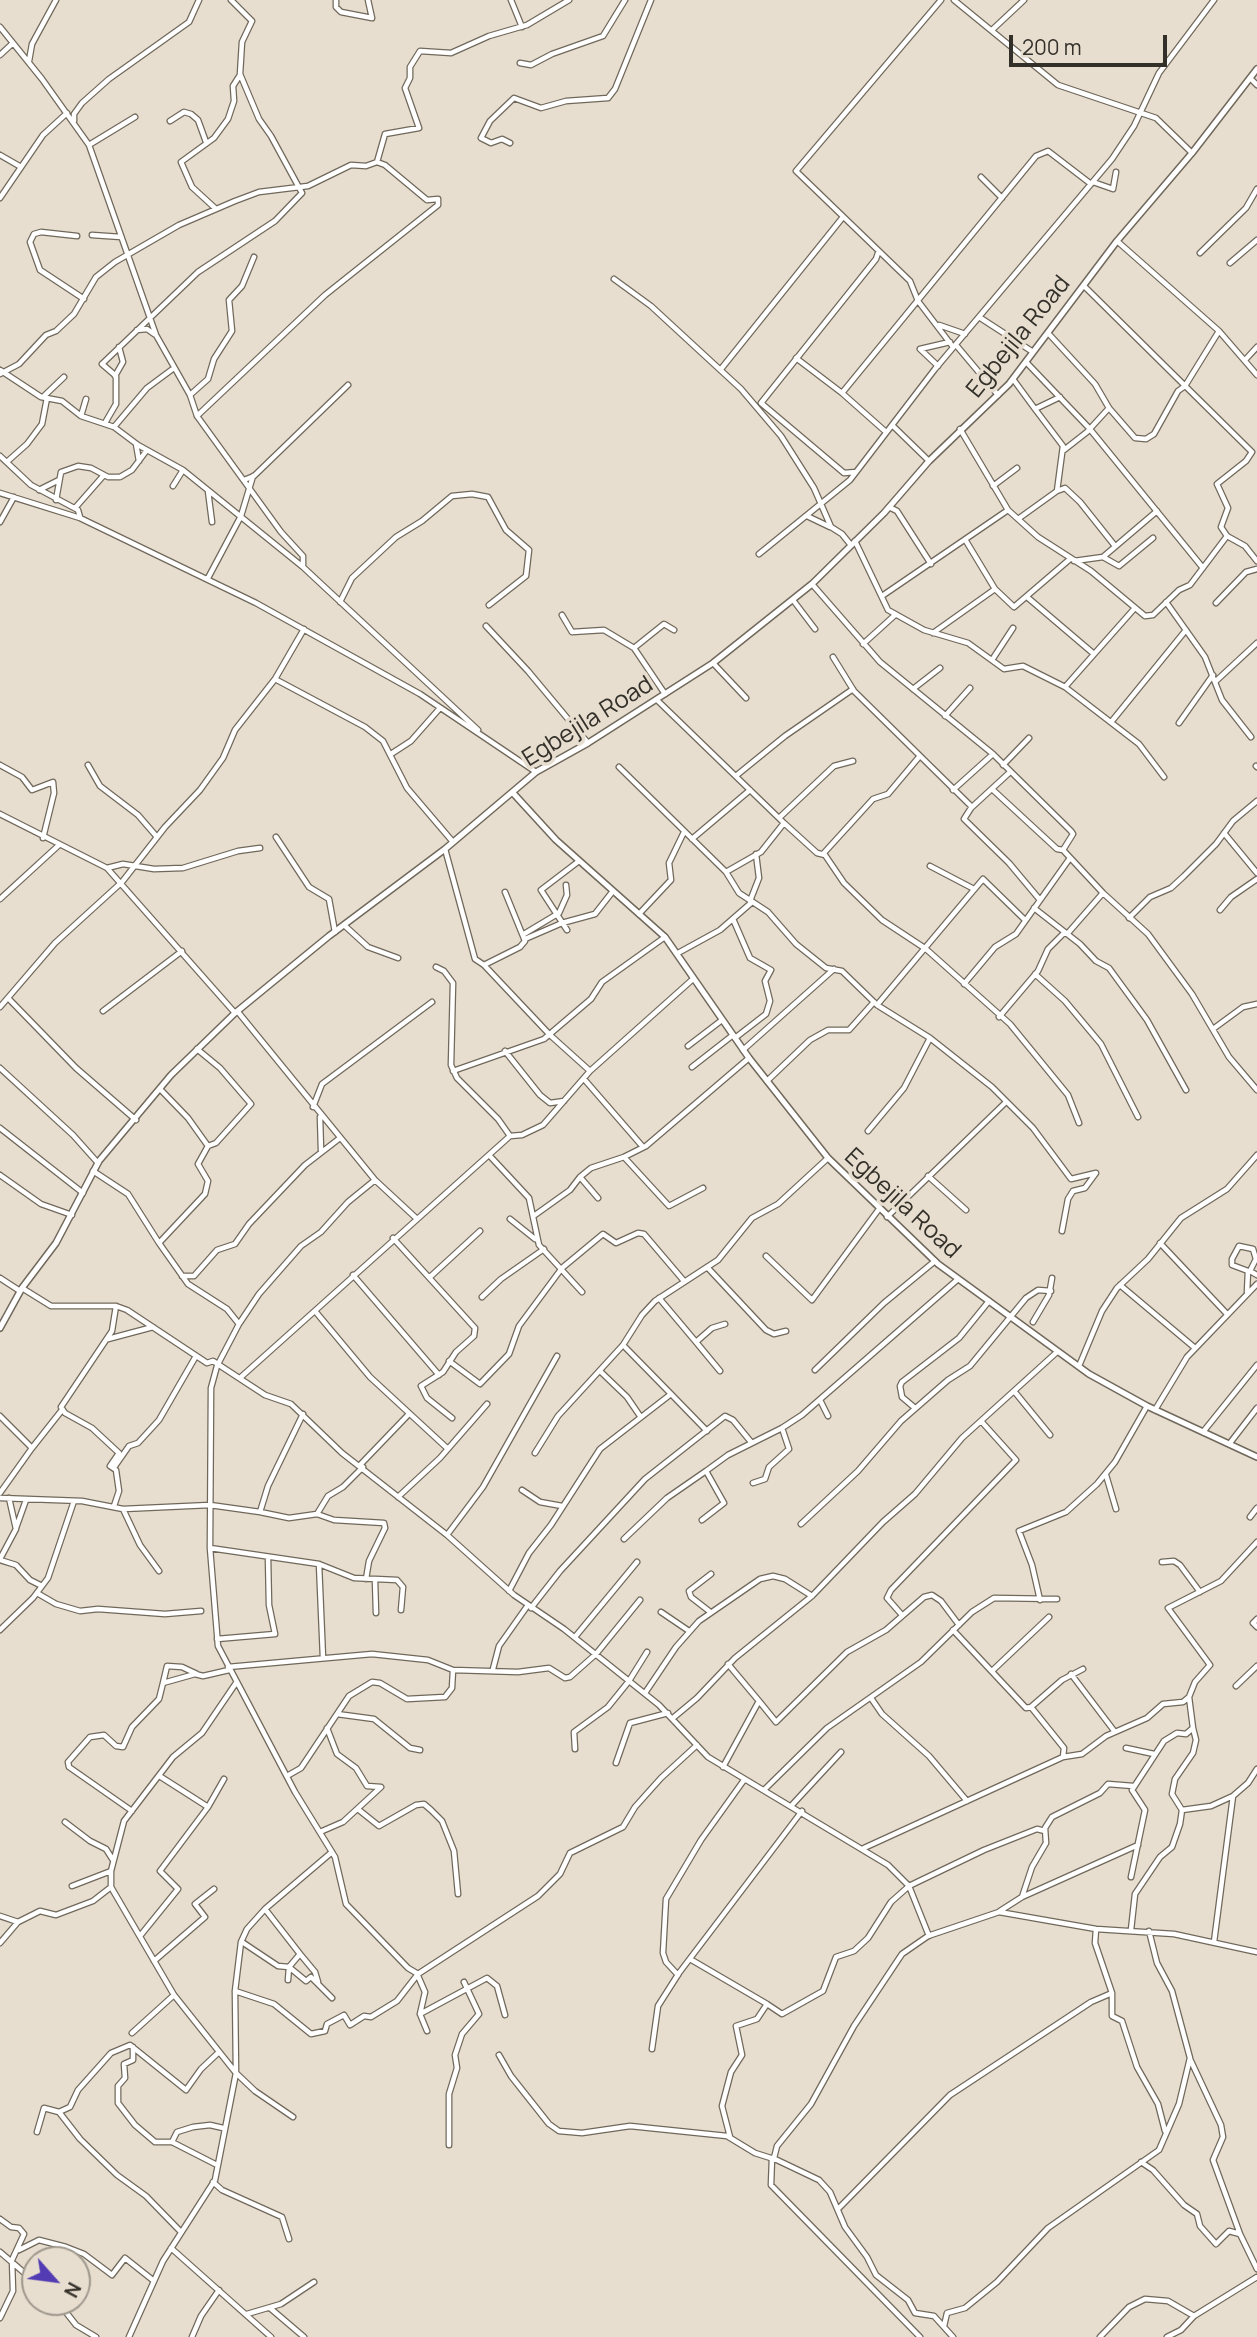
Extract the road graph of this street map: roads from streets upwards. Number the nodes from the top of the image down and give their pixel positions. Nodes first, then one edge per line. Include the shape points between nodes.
1 (56, 0) edge
2 (199, 0) edge
3 (232, 0) edge
4 (336, 0) edge
5 (368, 0) edge
6 (511, 0) edge
7 (569, 0) edge
8 (625, 0) edge
9 (650, 0) edge
10 (941, 0) edge
11 (954, 0) edge
12 (1024, 0) edge
13 (1214, 0) edge
14 (0, 27) edge
15 (522, 27) junction
16 (992, 30) junction
17 (13, 43) junction
18 (0, 55) edge
19 (29, 62) junction
20 (520, 62) dead end
21 (1257, 69) edge
22 (240, 74) junction
23 (1250, 78) junction
24 (1257, 85) edge
25 (1141, 112) junction
26 (67, 113) junction
27 (135, 117) dead end
28 (74, 121) junction
29 (170, 121) dead end
30 (206, 142) junction
31 (510, 143) dead end
32 (89, 145) junction
33 (1192, 153) junction
34 (0, 155) edge
35 (377, 162) junction
36 (21, 167) junction
37 (1116, 172) dead end
38 (981, 177) dead end
39 (1092, 183) junction
40 (301, 186) junction
41 (1257, 189) edge
42 (0, 198) edge
43 (1002, 198) junction
44 (216, 209) junction
45 (844, 217) junction
46 (92, 235) dead end
47 (78, 236) dead end
48 (121, 237) junction
49 (1257, 240) edge
50 (1117, 242) junction
51 (877, 253) junction
52 (1200, 253) dead end
53 (127, 255) junction
54 (254, 257) dead end
55 (1230, 263) dead end
56 (614, 279) dead end
57 (1084, 286) junction
58 (83, 299) junction
59 (918, 301) junction
60 (979, 317) junction
61 (150, 319) junction
62 (937, 324) junction
63 (136, 331) junction
64 (1220, 331) junction
65 (1048, 333) junction
66 (965, 334) junction
67 (156, 335) junction
68 (953, 345) junction
69 (119, 347) junction
70 (1257, 348) edge
71 (1034, 352) junction
72 (796, 358) junction
73 (1245, 360) junction
74 (1026, 362) junction
75 (938, 366) junction
76 (174, 368) junction
77 (721, 369) junction
78 (2, 372) edge
79 (1257, 375) edge
80 (115, 376) junction
81 (64, 377) dead end
82 (1013, 379) junction
83 (348, 385) dead end
84 (1185, 386) junction
85 (842, 393) junction
86 (190, 395) junction
87 (998, 396) junction
88 (1060, 397) junction
89 (45, 398) junction
90 (86, 398) dead end
91 (1108, 408) junction
92 (1034, 409) junction
93 (81, 416) junction
94 (197, 416) junction
95 (104, 423) junction
96 (892, 425) junction
97 (114, 427) junction
98 (960, 429) junction
99 (1090, 429) junction
100 (886, 433) junction
101 (136, 443) junction
102 (148, 450) junction
103 (1064, 450) junction
104 (0, 456) edge
105 (9, 461) junction
106 (139, 461) junction
107 (929, 461) junction
108 (1017, 468) dead end
109 (183, 470) junction
110 (856, 472) junction
111 (104, 475) junction
112 (254, 475) junction
113 (60, 480) junction
114 (244, 480) junction
115 (173, 486) dead end
116 (993, 486) junction
117 (250, 488) junction
118 (39, 490) junction
119 (208, 490) junction
120 (1057, 491) junction
121 (0, 493) edge
122 (13, 497) junction
123 (56, 500) junction
124 (820, 505) junction
125 (889, 507) junction
126 (75, 509) junction
127 (1009, 510) junction
128 (1157, 511) junction
129 (241, 516) junction
130 (806, 516) junction
131 (80, 518) junction
132 (1018, 519) junction
133 (0, 522) edge
134 (212, 522) dead end
135 (831, 527) junction
136 (1227, 536) junction
137 (1153, 538) dead end
138 (966, 541) junction
139 (852, 542) junction
140 (1115, 546) junction
141 (759, 554) dead end
142 (1103, 557) junction
143 (1256, 558) edge
144 (1072, 560) junction
145 (931, 564) junction
146 (303, 566) junction
147 (1203, 568) junction
148 (1257, 569) edge
149 (208, 578) junction
150 (812, 584) junction
151 (995, 589) junction
152 (882, 596) junction
153 (1027, 597) junction
154 (793, 600) junction
155 (340, 602) junction
156 (1166, 603) junction
157 (1216, 603) dead end
158 (489, 605) dead end
159 (1134, 609) junction
160 (562, 615) dead end
161 (895, 615) junction
162 (486, 626) dead end
163 (1013, 628) dead end
164 (304, 629) junction
165 (674, 629) dead end
166 (815, 629) dead end
167 (1186, 630) junction
168 (933, 633) junction
169 (1257, 643) edge
170 (863, 644) junction
171 (634, 648) junction
172 (1094, 654) junction
173 (833, 657) dead end
174 (992, 660) junction
175 (713, 663) junction
176 (940, 668) dead end
177 (1214, 675) junction
178 (275, 679) junction
179 (1216, 681) junction
180 (1065, 687) junction
181 (970, 688) dead end
182 (913, 689) junction
183 (853, 690) junction
184 (665, 695) junction
185 (746, 698) dead end
186 (657, 700) junction
187 (440, 708) junction
188 (945, 716) junction
189 (1112, 721) junction
190 (1179, 723) dead end
191 (478, 730) junction
192 (1251, 737) dead end
193 (1030, 738) dead end
194 (588, 743) junction
195 (391, 754) junction
196 (993, 754) junction
197 (919, 757) junction
198 (853, 761) dead end
199 (0, 765) edge
200 (88, 765) dead end
201 (1003, 765) junction
202 (619, 767) dead end
203 (536, 772) junction
204 (1009, 773) junction
205 (737, 775) junction
206 (1164, 777) dead end
207 (953, 789) junction
208 (992, 789) junction
209 (750, 790) junction
210 (513, 793) junction
211 (1257, 801) edge
212 (972, 807) junction
213 (0, 814) edge
214 (779, 818) junction
215 (783, 823) junction
216 (684, 832) junction
217 (1223, 832) junction
218 (157, 837) junction
219 (276, 837) dead end
220 (43, 838) junction
221 (692, 839) junction
222 (453, 842) junction
223 (59, 845) junction
224 (260, 848) dead end
225 (445, 849) junction
226 (1063, 850) junction
227 (756, 854) junction
228 (823, 854) junction
229 (1070, 858) junction
230 (579, 861) junction
231 (135, 865) junction
232 (930, 866) dead end
233 (107, 868) junction
234 (726, 873) junction
235 (1257, 873) edge
236 (1257, 879) edge
237 (122, 882) junction
238 (566, 885) dead end
239 (974, 889) junction
240 (613, 891) junction
241 (505, 892) dead end
242 (1102, 893) junction
243 (0, 898) edge
244 (1040, 900) junction
245 (751, 902) junction
246 (1034, 908) junction
247 (1220, 910) dead end
248 (556, 914) junction
249 (639, 914) junction
250 (1129, 918) junction
251 (733, 919) junction
252 (1025, 920) junction
253 (562, 923) junction
254 (344, 925) junction
255 (567, 930) dead end
256 (335, 932) junction
257 (1068, 933) junction
258 (524, 937) junction
259 (665, 937) junction
260 (926, 949) junction
261 (182, 951) junction
262 (678, 953) junction
263 (398, 958) dead end
264 (484, 965) junction
265 (436, 967) dead end
266 (835, 968) junction
267 (1035, 974) junction
268 (693, 979) junction
269 (964, 984) junction
270 (8, 998) junction
271 (432, 1002) dead end
272 (876, 1003) junction
273 (1257, 1004) edge
274 (0, 1007) edge
275 (103, 1011) dead end
276 (236, 1012) junction
277 (999, 1017) junction
278 (722, 1020) junction
279 (1213, 1029) junction
280 (550, 1035) junction
281 (734, 1037) junction
282 (930, 1038) junction
283 (688, 1046) dead end
284 (197, 1049) junction
285 (743, 1050) junction
286 (505, 1051) junction
287 (749, 1058) junction
288 (692, 1067) dead end
289 (0, 1068) edge
290 (453, 1071) junction
291 (590, 1071) junction
292 (584, 1079) junction
293 (767, 1081) junction
294 (160, 1088) junction
295 (1186, 1090) dead end
296 (1257, 1090) edge
297 (565, 1101) junction
298 (1006, 1102) junction
299 (313, 1107) junction
300 (320, 1116) junction
301 (1138, 1118) dead end
302 (136, 1120) junction
303 (1079, 1123) dead end
304 (0, 1128) edge
305 (867, 1131) dead end
306 (510, 1136) junction
307 (340, 1139) junction
308 (208, 1146) junction
309 (643, 1147) junction
310 (321, 1151) junction
311 (489, 1155) junction
312 (1257, 1155) edge
313 (624, 1157) junction
314 (828, 1158) junction
315 (98, 1163) junction
316 (93, 1171) junction
317 (0, 1175) edge
318 (928, 1176) junction
319 (580, 1177) junction
320 (375, 1180) junction
321 (703, 1188) dead end
322 (83, 1194) junction
323 (598, 1198) dead end
324 (879, 1209) junction
325 (966, 1210) dead end
326 (72, 1215) junction
327 (535, 1215) junction
328 (887, 1217) junction
329 (416, 1218) junction
330 (510, 1219) dead end
331 (480, 1231) dead end
332 (1062, 1231) dead end
333 (393, 1238) junction
334 (535, 1239) junction
335 (159, 1242) junction
336 (1160, 1243) junction
337 (544, 1249) junction
338 (766, 1256) dead end
339 (935, 1261) junction
340 (707, 1267) junction
341 (562, 1268) junction
342 (180, 1275) junction
343 (353, 1275) junction
344 (1257, 1275) edge
345 (430, 1277) junction
346 (0, 1278) edge
347 (1052, 1278) dead end
348 (957, 1280) junction
349 (684, 1282) junction
350 (1257, 1284) edge
351 (1120, 1286) junction
352 (21, 1290) junction
353 (1051, 1291) junction
354 (582, 1292) dead end
355 (1247, 1292) junction
356 (482, 1297) dead end
357 (659, 1298) junction
358 (989, 1301) junction
359 (116, 1306) junction
360 (315, 1311) junction
361 (7, 1313) junction
362 (1227, 1314) junction
363 (0, 1318) edge
364 (1012, 1318) junction
365 (1033, 1322) dead end
366 (240, 1324) junction
367 (724, 1324) dead end
368 (154, 1327) junction
369 (0, 1328) edge
370 (786, 1331) dead end
371 (107, 1339) junction
372 (696, 1342) junction
373 (623, 1345) junction
374 (1195, 1348) junction
375 (1057, 1352) junction
376 (196, 1356) junction
377 (557, 1356) dead end
378 (449, 1361) junction
379 (1257, 1365) edge
380 (217, 1366) junction
381 (1078, 1367) junction
382 (815, 1370) dead end
383 (720, 1371) dead end
384 (601, 1372) junction
385 (439, 1375) junction
386 (238, 1377) junction
387 (1014, 1391) junction
388 (671, 1394) junction
389 (820, 1400) junction
390 (487, 1404) dead end
391 (1147, 1406) junction
392 (915, 1408) junction
393 (1257, 1408) edge
394 (62, 1410) junction
395 (1155, 1410) junction
396 (303, 1413) junction
397 (408, 1415) junction
398 (0, 1416) edge
399 (640, 1416) junction
400 (828, 1416) dead end
401 (452, 1418) dead end
402 (981, 1421) junction
403 (782, 1428) junction
404 (707, 1431) junction
405 (1203, 1432) junction
406 (1050, 1435) dead end
407 (751, 1442) junction
408 (1230, 1443) junction
409 (32, 1448) junction
410 (448, 1449) junction
411 (535, 1453) dead end
412 (1257, 1457) edge
413 (362, 1466) junction
414 (114, 1468) junction
415 (706, 1471) junction
416 (1105, 1474) junction
417 (753, 1483) dead end
418 (522, 1490) dead end
419 (0, 1495) edge
420 (398, 1497) junction
421 (9, 1498) junction
422 (27, 1500) junction
423 (74, 1501) junction
424 (210, 1505) junction
425 (114, 1506) junction
426 (562, 1506) junction
427 (1257, 1508) edge
428 (123, 1509) junction
429 (1116, 1509) dead end
430 (260, 1512) junction
431 (317, 1514) junction
432 (1250, 1517) dead end
433 (702, 1520) dead end
434 (801, 1524) dead end
435 (16, 1528) junction
436 (447, 1535) junction
437 (624, 1539) dead end
438 (1257, 1542) edge
439 (210, 1548) junction
440 (268, 1557) junction
441 (0, 1559) edge
442 (637, 1562) dead end
443 (1162, 1562) dead end
444 (319, 1564) junction
445 (159, 1571) dead end
446 (711, 1574) dead end
447 (366, 1579) junction
448 (375, 1580) junction
449 (42, 1586) junction
450 (509, 1591) junction
451 (1200, 1592) junction
452 (37, 1593) junction
453 (812, 1596) junction
454 (1057, 1599) dead end
455 (640, 1600) dead end
456 (1040, 1600) junction
457 (529, 1606) junction
458 (401, 1610) dead end
459 (201, 1611) dead end
460 (709, 1611) junction
461 (662, 1612) dead end
462 (376, 1614) dead end
463 (902, 1616) junction
464 (1048, 1617) dead end
465 (1257, 1619) edge
466 (959, 1625) junction
467 (1257, 1627) edge
468 (0, 1630) edge
469 (953, 1630) junction
470 (689, 1631) junction
471 (575, 1637) junction
472 (217, 1639) junction
473 (647, 1652) dead end
474 (596, 1654) junction
475 (323, 1658) junction
476 (728, 1664) junction
477 (1257, 1666) edge
478 (228, 1668) junction
479 (493, 1669) junction
480 (1083, 1669) dead end
481 (453, 1670) junction
482 (992, 1671) junction
483 (197, 1674) junction
484 (1071, 1674) junction
485 (629, 1681) junction
486 (236, 1683) junction
487 (163, 1684) junction
488 (1236, 1686) dead end
489 (645, 1693) junction
490 (1189, 1697) junction
491 (871, 1698) junction
492 (759, 1701) junction
493 (1031, 1707) junction
494 (337, 1714) junction
495 (671, 1716) junction
496 (327, 1728) junction
497 (1193, 1728) junction
498 (1115, 1732) junction
499 (697, 1745) junction
500 (1126, 1748) dead end
501 (575, 1749) dead end
502 (420, 1750) dead end
503 (841, 1752) dead end
504 (1154, 1754) junction
505 (1063, 1757) junction
506 (616, 1763) dead end
507 (723, 1767) junction
508 (1257, 1769) edge
509 (287, 1776) junction
510 (161, 1777) junction
511 (224, 1779) dead end
512 (744, 1780) junction
513 (1133, 1786) junction
514 (765, 1789) junction
515 (1233, 1796) junction
516 (967, 1801) junction
517 (792, 1804) junction
518 (208, 1807) junction
519 (359, 1810) junction
520 (1182, 1810) junction
521 (132, 1811) junction
522 (802, 1811) junction
523 (65, 1822) dead end
524 (1045, 1831) junction
525 (320, 1832) junction
526 (1139, 1845) junction
527 (863, 1849) junction
528 (332, 1852) junction
529 (114, 1861) junction
530 (111, 1871) junction
531 (1131, 1877) dead end
532 (72, 1886) dead end
533 (111, 1886) junction
534 (909, 1886) junction
535 (214, 1889) dead end
536 (458, 1895) dead end
537 (1022, 1897) junction
538 (265, 1909) junction
539 (999, 1912) junction
540 (0, 1916) edge
541 (18, 1922) junction
542 (1096, 1929) junction
543 (1131, 1930) junction
544 (1149, 1931) junction
545 (140, 1936) junction
546 (929, 1936) junction
547 (241, 1942) junction
548 (1214, 1942) junction
549 (0, 1943) edge
550 (1257, 1952) edge
551 (300, 1954) junction
552 (690, 1959) junction
553 (154, 1961) junction
554 (289, 1967) junction
555 (418, 1974) junction
556 (678, 1975) junction
557 (288, 1980) dead end
558 (318, 1982) junction
559 (464, 1982) dead end
560 (467, 1989) junction
561 (235, 1991) junction
562 (1112, 1993) junction
563 (174, 1996) junction
564 (332, 1998) dead end
565 (767, 2004) junction
566 (420, 2014) junction
567 (505, 2015) dead end
568 (427, 2031) dead end
569 (132, 2033) dead end
570 (133, 2047) junction
571 (652, 2049) dead end
572 (219, 2052) junction
573 (499, 2054) dead end
574 (1190, 2058) junction
575 (236, 2073) junction
576 (59, 2112) junction
577 (293, 2117) dead end
578 (223, 2128) junction
579 (37, 2132) dead end
580 (1166, 2132) junction
581 (730, 2137) junction
582 (172, 2142) junction
583 (449, 2145) dead end
584 (773, 2158) junction
585 (1141, 2162) junction
586 (217, 2165) junction
587 (213, 2182) junction
588 (839, 2208) junction
589 (0, 2219) edge
590 (181, 2232) junction
591 (1240, 2234) junction
592 (289, 2239) dead end
593 (171, 2248) junction
594 (19, 2250) junction
595 (0, 2252) edge
596 (12, 2260) junction
597 (21, 2269) edge
598 (1257, 2269) edge
599 (1257, 2277) edge
600 (154, 2281) junction
601 (314, 2282) dead end
602 (219, 2290) junction
603 (269, 2307) junction
604 (247, 2314) junction
605 (69, 2316) edge
606 (1194, 2316) junction
607 (0, 2318) edge
608 (944, 2326) junction
609 (96, 2337) edge
610 (129, 2337) edge
611 (192, 2337) edge
612 (271, 2337) edge
613 (304, 2337) edge
614 (920, 2337) edge
615 (953, 2337) edge
616 (1100, 2337) edge
617 (1167, 2337) edge

1 - 19 street via 32,44
2 - 28 street via 186,26 109,79 82,103
3 - 22 street via 252,21 242,42
4 - 5 street via 341,12 372,18
6 - 15 street
7 - 15 street
8 - 20 street via 603,36 531,65
9 - 31 street via 608,98 541,108 514,98 490,121 481,138
10 - 45 street via 796,170
11 - 16 street
12 - 16 street
13 - 25 street via 1159,73
14 - 17 street
15 - 35 street via 451,53 420,51 405,88 419,128 385,134
16 - 25 street via 1058,85
17 - 18 street
17 - 19 street
19 - 26 street
21 - 23 street, Egbejila Road
22 - 30 street via 233,86 230,116
22 - 40 street via 258,119
23 - 24 street
23 - 33 street, Egbejila Road
25 - 33 street via 1156,118
25 - 39 street
26 - 28 street
26 - 36 street via 43,135
27 - 32 street
28 - 32 street
29 - 30 street via 184,112 191,114
30 - 44 street via 181,162 192,187
32 - 48 street
33 - 50 street, Egbejila Road
34 - 36 street
35 - 40 street via 351,165
35 - 94 street via 427,200 438,199 438,205 325,295
36 - 42 street
37 - 39 street via 1113,189
38 - 43 street
39 - 43 street via 1048,151 1036,156
39 - 60 street
40 - 44 street via 259,192
40 - 61 street via 300,196 282,214 207,264
41 - 52 street via 1246,208
43 - 59 street
44 - 53 street
45 - 51 street
45 - 77 street
46 - 48 street
47 - 58 street via 41,232 30,242 40,270
48 - 53 street
49 - 55 street
50 - 57 street, Egbejila Road
50 - 64 street
51 - 59 street via 910,281
51 - 72 street
53 - 58 street via 96,277
53 - 61 street
54 - 86 street via 242,286 229,300 232,331 214,359 208,379
56 - 77 street via 652,306
57 - 65 street, Egbejila Road
57 - 84 street
58 - 78 street via 56,331
59 - 62 street
59 - 85 street
60 - 66 street
60 - 71 street
61 - 63 street
61 - 67 street
62 - 66 street
62 - 68 street
63 - 67 street via 147,329
63 - 69 street
64 - 73 street
64 - 84 street
65 - 71 street, Egbejila Road
65 - 91 street via 1095,384
66 - 68 street
67 - 76 street
68 - 75 street
68 - 75 street via 920,349
68 - 87 street
69 - 80 street via 123,362
69 - 80 street via 102,364
70 - 73 street
71 - 74 street, Egbejila Road
72 - 85 street
72 - 110 street via 764,397 763,407 844,473
73 - 79 street
74 - 82 street, Egbejila Road
74 - 88 street
75 - 96 street
76 - 86 street
76 - 97 street via 147,388
77 - 124 street via 780,436
78 - 89 street
80 - 95 street via 116,404
81 - 89 street
82 - 87 street, Egbejila Road
82 - 92 street
83 - 112 street
84 - 91 street via 1146,439 1135,438
84 - 136 street via 1252,452 1217,484 1228,508 1221,527
85 - 100 street
86 - 94 street
87 - 98 street, Egbejila Road
88 - 92 street
88 - 99 street
89 - 93 street via 62,401
89 - 105 street via 42,424
90 - 93 street
91 - 99 street
92 - 103 street
93 - 95 street
94 - 114 street
95 - 97 street
96 - 100 street
96 - 107 street
97 - 101 street
98 - 107 street, Egbejila Road
98 - 116 street
99 - 103 street
99 - 128 street
100 - 110 street
101 - 102 street
101 - 106 street
102 - 106 street
102 - 109 street
103 - 120 street
104 - 105 street
105 - 118 street
106 - 111 street via 120,477
107 - 125 street, Egbejila Road
108 - 116 street
109 - 115 street
109 - 119 street
110 - 124 street
111 - 113 street via 78,466 61,472
111 - 126 street
112 - 114 street
112 - 117 street
113 - 118 street
113 - 123 street
114 - 117 street
116 - 127 street
117 - 129 street
117 - 146 street via 303,556
118 - 123 street
119 - 129 street
119 - 134 street
120 - 132 street
120 - 140 street via 1065,488 1080,502
121 - 122 street
122 - 131 street
122 - 133 street
123 - 126 street
124 - 130 street
124 - 135 street
125 - 139 street, Egbejila Road
125 - 145 street via 897,511
126 - 131 street
127 - 132 street
127 - 138 street
128 - 140 street
128 - 147 street
129 - 146 street
129 - 149 street
130 - 135 street
130 - 141 street
131 - 149 street
132 - 144 street
135 - 139 street
136 - 143 street
136 - 147 street
137 - 142 street via 1119,566
138 - 145 street
138 - 151 street
139 - 150 street, Egbejila Road
139 - 152 street
140 - 142 street
142 - 144 street
144 - 153 street
144 - 159 street
145 - 152 street
146 - 155 street
147 - 156 street
148 - 157 street via 1246,572
149 - 164 street
150 - 154 street, Egbejila Road
150 - 170 street
151 - 153 street via 1014,607
151 - 168 street
152 - 161 street
153 - 172 street
154 - 166 street
154 - 175 street, Egbejila Road
155 - 158 street via 352,578 396,537 452,496 472,494 488,497 506,530 526,544 530,557 530,568 522,580
155 - 191 street
156 - 159 street via 1153,615
156 - 167 street
159 - 172 street
160 - 171 street via 572,632 604,630
161 - 168 street
161 - 170 street
162 - 194 street
163 - 174 street
164 - 178 street
164 - 187 street
165 - 171 street via 664,624
167 - 177 street
167 - 189 street
168 - 174 street via 968,643
169 - 179 street
170 - 182 street
171 - 184 street
172 - 180 street
173 - 183 street
174 - 180 street via 1004,669 1023,666
175 - 184 street, Egbejila Road
175 - 185 street
176 - 182 street
177 - 179 street
177 - 190 street
178 - 195 street via 375,733
178 - 218 street via 235,730 211,775
179 - 192 street via 1222,700
180 - 189 street
181 - 188 street
182 - 188 street
183 - 197 street
183 - 205 street
184 - 186 street, Egbejila Road
186 - 194 street, Egbejila Road
186 - 205 street
187 - 191 street
187 - 195 street via 411,741
188 - 196 street
189 - 206 street via 1139,744
191 - 203 street
193 - 201 street
194 - 203 street, Egbejila Road
195 - 222 street via 407,788
196 - 201 street
196 - 207 street
197 - 207 street
197 - 228 street
198 - 214 street via 834,766
199 - 220 street via 22,777 32,790 53,782
200 - 218 street via 100,786 138,815
201 - 204 street
202 - 216 street
203 - 210 street, Egbejila Road
204 - 208 street
204 - 226 street via 1073,834
205 - 209 street
207 - 212 street
208 - 212 street
208 - 226 street
209 - 214 street
209 - 221 street
210 - 222 street
210 - 230 street, Egbejila Road
211 - 217 street
212 - 244 street via 964,819
213 - 220 street
214 - 215 street
215 - 227 street
215 - 228 street
216 - 221 street
216 - 249 street via 669,863 671,880
217 - 235 street
217 - 250 street via 1171,888 1150,897
218 - 231 street
219 - 256 street via 309,887 329,899
220 - 223 street
221 - 234 street
222 - 225 street
223 - 233 street
223 - 243 street
224 - 231 street via 183,868
225 - 254 street
225 - 264 street via 475,959
226 - 229 street
227 - 234 street
227 - 245 street via 759,878
228 - 260 street via 844,883 882,920
229 - 242 street
229 - 244 street
230 - 240 street, Egbejila Road
230 - 248 street via 541,890
231 - 233 street
231 - 237 street
232 - 239 street
233 - 237 street
234 - 245 street
236 - 247 street
237 - 261 street
237 - 270 street via 55,943
238 - 248 street via 567,895
239 - 252 street via 983,879
239 - 260 street
240 - 249 street, Egbejila Road
240 - 253 street via 595,914
241 - 258 street
242 - 250 street
242 - 257 street
244 - 246 street
245 - 251 street
245 - 266 street via 768,912 796,944 826,968
246 - 252 street
246 - 257 street
248 - 253 street
248 - 258 street
249 - 259 street, Egbejila Road
250 - 279 street via 1148,934
251 - 262 street
251 - 281 street via 750,958 771,970 765,981 770,1001 766,1014
252 - 269 street
253 - 255 street
253 - 258 street
254 - 256 street
254 - 263 street via 368,947
256 - 276 street
257 - 267 street via 1048,949
257 - 295 street via 1114,975 1147,1020
258 - 264 street via 520,947
259 - 262 street, Egbejila Road
259 - 280 street via 602,982 591,999
260 - 269 street
260 - 272 street
261 - 275 street
261 - 276 street
262 - 268 street, Egbejila Road
264 - 280 street
265 - 290 street via 453,983
266 - 272 street
266 - 285 street
267 - 277 street
267 - 301 street via 1101,1044
268 - 278 street, Egbejila Road
268 - 291 street
269 - 277 street
270 - 274 street
270 - 302 street via 76,1068
271 - 299 street via 322,1084
272 - 282 street
272 - 293 street via 849,1030 828,1030 810,1040
273 - 279 street via 1243,1007
276 - 284 street
276 - 299 street
277 - 303 street via 1010,1024 1068,1095
278 - 281 street, Egbejila Road
278 - 283 street
279 - 296 street
280 - 286 street
280 - 291 street
281 - 285 street, Egbejila Road
281 - 288 street
282 - 298 street
282 - 305 street via 904,1088
284 - 294 street
284 - 308 street via 251,1104
285 - 287 street, Egbejila Road
286 - 290 street
286 - 297 street via 540,1095 551,1103
287 - 293 street, Egbejila Road
287 - 309 street
289 - 315 street
290 - 306 street
291 - 292 street
292 - 297 street
292 - 309 street
293 - 314 street, Egbejila Road
294 - 302 street
294 - 308 street
297 - 306 street via 538,1129
298 - 318 street
298 - 332 street via 1033,1128 1071,1179 1096,1173 1085,1188 1073,1191 1068,1199
299 - 300 street
300 - 307 street
300 - 310 street
302 - 315 street
304 - 322 street
306 - 311 street
307 - 310 street
307 - 320 street
308 - 335 street via 198,1164 208,1181 205,1195
309 - 313 street
310 - 342 street via 235,1244 217,1250 194,1276
311 - 327 street via 524,1191
311 - 329 street
312 - 336 street via 1227,1189 1181,1218
313 - 319 street via 591,1168
313 - 321 street via 669,1206
314 - 324 street, Egbejila Road
314 - 340 street via 778,1204 752,1218 730,1248
315 - 316 street
316 - 322 street
316 - 335 street via 128,1194
317 - 326 street via 41,1204
318 - 325 street
318 - 328 street
319 - 323 street
319 - 327 street via 572,1189
320 - 329 street
320 - 366 street via 301,1246 259,1294
322 - 326 street
324 - 328 street, Egbejila Road
324 - 338 street via 812,1300
326 - 352 street via 48,1257
327 - 334 street
328 - 339 street, Egbejila Road
329 - 333 street
330 - 334 street
331 - 345 street
333 - 343 street
333 - 345 street
334 - 337 street
335 - 342 street
336 - 351 street
336 - 362 street
337 - 341 street
337 - 356 street
339 - 348 street, Egbejila Road
339 - 382 street
340 - 349 street
340 - 370 street via 766,1330 774,1334
341 - 349 street via 603,1234 620,1243 641,1233
341 - 354 street
341 - 378 street via 519,1326 509,1354 480,1384
342 - 366 street via 228,1309
343 - 360 street
343 - 385 street
344 - 355 street via 1250,1271 1256,1259 1253,1249 1239,1246 1232,1265 1248,1271
345 - 378 street via 475,1328 474,1336
346 - 352 street
347 - 353 street
348 - 358 street, Egbejila Road
348 - 389 street
349 - 357 street
350 - 355 street
351 - 374 street
351 - 381 street via 1102,1311
352 - 359 street via 51,1306
352 - 361 street
353 - 364 street via 1035,1291
353 - 365 street
355 - 362 street
357 - 372 street
357 - 373 street
358 - 364 street, Egbejila Road
358 - 392 street via 959,1338 900,1386 902,1397
359 - 368 street
359 - 371 street
360 - 386 street
360 - 397 street
361 - 363 street
361 - 369 street
362 - 374 street
364 - 375 street, Egbejila Road
364 - 392 street via 970,1366
366 - 380 street
367 - 372 street
368 - 371 street
368 - 376 street
371 - 394 street
372 - 383 street
373 - 384 street
373 - 388 street
374 - 395 street via 1174,1374
375 - 381 street, Egbejila Road
375 - 387 street
376 - 380 street
376 - 414 street via 159,1420 138,1443 129,1446
377 - 436 street via 483,1487
378 - 385 street
379 - 405 street
380 - 386 street
380 - 424 street via 211,1388
381 - 391 street, Egbejila Road
384 - 399 street
384 - 411 street via 558,1416
385 - 401 street via 424,1382 422,1390
386 - 396 street
387 - 402 street
387 - 406 street
388 - 399 street
388 - 404 street
389 - 400 street
389 - 403 street
390 - 410 street
391 - 395 street, Egbejila Road
391 - 416 street
392 - 434 street via 858,1471
393 - 408 street
394 - 409 street
394 - 414 street via 92,1428 119,1453 110,1466
395 - 405 street, Egbejila Road
396 - 413 street via 342,1453
396 - 430 street
397 - 410 street
397 - 413 street
398 - 409 street
399 - 426 street via 600,1448
402 - 453 street
402 - 463 street via 1016,1460 891,1590 887,1598
403 - 407 street
403 - 417 street via 789,1449 769,1467 765,1479
404 - 407 street via 729,1417
404 - 457 street via 645,1479
405 - 408 street, Egbejila Road
407 - 415 street
408 - 412 street, Egbejila Road
409 - 419 street
410 - 420 street
413 - 420 street
413 - 431 street via 328,1496
414 - 425 street via 119,1491
415 - 433 street via 724,1503
415 - 437 street via 667,1498
416 - 429 street
416 - 456 street via 1066,1512 1019,1531
418 - 426 street via 540,1502
419 - 421 street
420 - 436 street
421 - 422 street
421 - 435 street
422 - 423 street
422 - 435 street
423 - 425 street
423 - 449 street
424 - 428 street
424 - 430 street
424 - 439 street
425 - 428 street
426 - 450 street
427 - 432 street
428 - 445 street
430 - 431 street via 289,1518
431 - 447 street via 334,1520 384,1523
435 - 441 street
436 - 450 street
438 - 451 street via 1228,1575
439 - 440 street
439 - 472 street
440 - 444 street
440 - 472 street via 275,1634
441 - 449 street via 16,1565
442 - 471 street
443 - 451 street via 1180,1565
444 - 447 street via 345,1576
444 - 475 street
446 - 460 street via 689,1591
447 - 448 street
448 - 458 street via 401,1583
448 - 462 street
449 - 452 street
450 - 457 street
451 - 490 street via 1168,1608 1210,1665
452 - 459 street via 80,1611
452 - 468 street
453 - 460 street via 785,1578 773,1576 760,1579
453 - 476 street
454 - 456 street
455 - 474 street
456 - 466 street via 995,1598
457 - 471 street
457 - 479 street via 499,1646
460 - 470 street
461 - 470 street
463 - 466 street via 932,1595
463 - 492 street via 847,1652 776,1722
464 - 482 street
465 - 467 street via 1253,1623
466 - 469 street
469 - 482 street
469 - 491 street via 921,1662
470 - 489 street
471 - 474 street
472 - 478 street
473 - 485 street
474 - 479 street via 565,1678 550,1668
474 - 485 street
475 - 478 street
475 - 481 street via 395,1656 428,1660
476 - 492 street
476 - 495 street via 697,1698
477 - 488 street
478 - 483 street
478 - 486 street
479 - 481 street
480 - 484 street
481 - 494 street via 452,1688 445,1698 407,1699 372,1682 349,1696
482 - 493 street via 1026,1708
483 - 487 street
483 - 487 street via 167,1666
484 - 493 street
484 - 498 street
485 - 489 street
485 - 501 street via 608,1707 574,1732
486 - 509 street
486 - 510 street via 202,1733 173,1757
487 - 521 street via 159,1699 132,1727 123,1747 104,1735 90,1737 68,1762
489 - 495 street
490 - 497 street
490 - 498 street via 1163,1704 1141,1722
491 - 514 street via 827,1728
491 - 516 street
492 - 507 street
493 - 505 street via 1064,1748
494 - 496 street
494 - 502 street via 374,1719 410,1748
495 - 499 street
495 - 506 street via 630,1723
496 - 509 street via 301,1768
496 - 519 street via 337,1754 355,1768 364,1783 381,1787
497 - 504 street via 1164,1741
497 - 520 street via 1193,1753 1175,1779 1172,1794
498 - 505 street via 1082,1754
499 - 507 street
499 - 555 street via 642,1800 623,1827 570,1853 560,1874 538,1896
500 - 504 street
503 - 517 street
504 - 513 street
505 - 516 street
507 - 512 street
508 - 515 street
509 - 525 street
510 - 518 street
510 - 521 street
511 - 518 street
512 - 514 street
512 - 556 street via 666,1899 663,1953
513 - 524 street via 1108,1784 1100,1793 1052,1817
513 - 526 street via 1145,1810
514 - 517 street
515 - 520 street via 1211,1806
515 - 548 street
516 - 527 street
517 - 522 street
518 - 545 street via 160,1871 178,1889
519 - 525 street
519 - 536 street via 379,1826 416,1805 431,1810 442,1821 454,1851
520 - 543 street via 1172,1847 1135,1894
521 - 529 street via 124,1821
522 - 527 street
522 - 552 street
523 - 529 street via 106,1849
524 - 534 street via 1037,1829 984,1850
524 - 537 street via 1046,1843
525 - 528 street
526 - 531 street
526 - 537 street
527 - 534 street
528 - 538 street
528 - 555 street via 346,1903
529 - 530 street
530 - 532 street
530 - 533 street
533 - 541 street via 77,1908 56,1915 40,1911
533 - 545 street
534 - 546 street
534 - 565 street via 891,1902 868,1938 854,1951 836,1957 823,1991 782,2014
535 - 553 street via 195,1904 205,1917
537 - 539 street
538 - 547 street
538 - 551 street
539 - 542 street
539 - 546 street
540 - 541 street
541 - 549 street
542 - 543 street
542 - 562 street via 1095,1943
543 - 544 street
544 - 548 street
544 - 574 street
545 - 553 street
546 - 584 street via 902,1954
547 - 554 street via 278,1966
547 - 561 street
548 - 550 street
551 - 554 street
551 - 558 street
552 - 556 street
552 - 565 street
553 - 563 street
554 - 557 street
554 - 558 street via 306,1980
555 - 561 street via 397,2001 371,2017 350,2025 344,2015 327,2024 325,2031 311,2034 274,2004
555 - 566 street via 425,1992
556 - 571 street via 658,2006
558 - 564 street
559 - 560 street
560 - 566 street
560 - 567 street via 491,1979
560 - 583 street via 478,2014 462,2034 455,2055
561 - 575 street
562 - 580 street via 1112,2015 1122,2021
562 - 588 street via 964,2085 901,2141
563 - 569 street
563 - 572 street
565 - 581 street via 757,2019 736,2026 742,2055 731,2072 722,2106
566 - 568 street
570 - 572 street via 186,2090
570 - 576 street via 111,2053 69,2107
570 - 582 street via 134,2060 124,2064 125,2078 118,2086 118,2103 155,2142
572 - 575 street
573 - 581 street via 549,2124 559,2131 582,2133 630,2126
574 - 580 street via 1179,2104
574 - 591 street via 1221,2125 1223,2137 1213,2160
575 - 577 street
575 - 578 street
576 - 579 street via 44,2108
576 - 590 street via 80,2139
578 - 582 street via 210,2124 193,2127 177,2132
578 - 586 street
580 - 585 street via 1159,2150
581 - 584 street
582 - 586 street
584 - 588 street via 818,2180
584 - 614 street via 771,2185
585 - 591 street via 1197,2214 1200,2226 1216,2244 1229,2231
585 - 608 street via 1048,2228 998,2282 965,2308 947,2313
586 - 587 street
587 - 590 street
587 - 592 street via 282,2217
588 - 608 street via 845,2227 876,2275 908,2300 915,2313 934,2316
589 - 594 street via 24,2234
590 - 593 street
591 - 598 street
593 - 600 street
593 - 602 street
594 - 596 street
594 - 600 street via 39,2240 66,2247 112,2275 125,2258
595 - 596 street
596 - 597 street
596 - 607 street via 13,2291
599 - 606 street
600 - 610 street
601 - 603 street
602 - 604 street
602 - 611 street
603 - 604 street
603 - 613 street
604 - 612 street
605 - 609 street
606 - 616 street via 1168,2301 1145,2299 1129,2307
606 - 617 street
608 - 615 street

